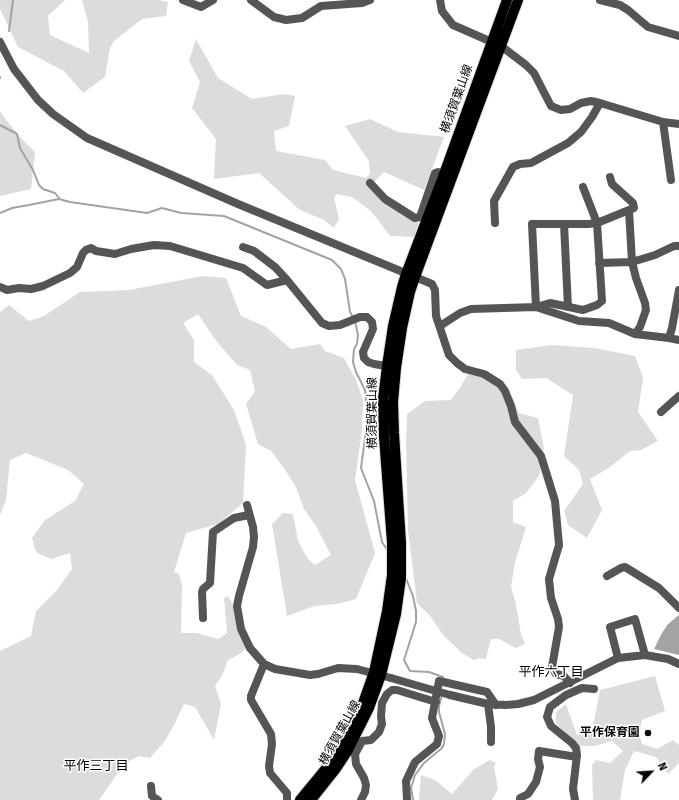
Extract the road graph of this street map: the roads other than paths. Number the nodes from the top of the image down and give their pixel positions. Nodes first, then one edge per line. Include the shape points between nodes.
1 (183, 0) edge
2 (213, 0) edge
3 (250, 0) edge
4 (370, 0) edge
5 (440, 0) edge
6 (507, 0) edge
7 (518, 0) edge
8 (600, 0) edge
9 (620, 2) edge
10 (679, 36) edge
11 (0, 42) edge
12 (496, 44) junction
13 (600, 103) junction
14 (663, 122) junction
15 (679, 124) edge
16 (448, 176) junction
17 (610, 177) dead end
18 (671, 180) dead end
19 (370, 183) dead end
20 (583, 187) dead end
21 (629, 210) junction
22 (495, 223) dead end
23 (597, 223) junction
24 (564, 224) junction
25 (243, 246) dead end
26 (679, 246) edge
27 (632, 262) junction
28 (599, 263) junction
29 (411, 276) junction
30 (287, 280) junction
31 (0, 287) edge
32 (679, 290) edge
33 (536, 307) junction
34 (568, 307) junction
35 (440, 326) junction
36 (635, 334) junction
37 (669, 338) junction
38 (679, 340) edge
39 (391, 367) junction
40 (679, 396) edge
41 (662, 412) dead end
42 (247, 505) dead end
43 (249, 515) junction
44 (607, 576) dead end
45 (678, 606) edge
46 (203, 618) dead end
47 (645, 655) junction
48 (618, 658) junction
49 (264, 664) junction
50 (679, 664) edge
51 (382, 675) junction
52 (568, 684) junction
53 (594, 689) dead end
54 (570, 693) junction
55 (436, 702) junction
56 (492, 704) junction
57 (491, 742) dead end
58 (577, 757) junction
59 (152, 786) dead end
60 (158, 800) edge
61 (287, 800) edge
62 (300, 800) edge
63 (311, 800) edge
64 (361, 800) edge
65 (407, 800) edge
66 (520, 800) edge
67 (575, 800) edge

1 - 2 street via 201,7
3 - 4 street via 274,17 286,20 302,18 321,6 362,3
5 - 12 street via 442,11 453,26
6 - 12 main road, 横須賀葉山線
7 - 12 main road, 横須賀葉山線
8 - 9 street
9 - 10 street via 648,27
11 - 29 street via 14,69 38,100 52,114 87,138
12 - 13 street via 534,73 551,106 561,110 591,101
12 - 16 main road, 横須賀葉山線
13 - 14 street
13 - 22 street via 581,132 568,143 531,163 513,167 494,201
14 - 15 street
14 - 18 street
16 - 19 street via 435,173 420,217 415,218 385,199
16 - 29 main road, 横須賀葉山線
17 - 21 street via 612,184 633,203 634,208
20 - 23 street
21 - 23 street
21 - 27 street
23 - 24 street
23 - 28 street
24 - 33 street via 532,224
24 - 34 street
25 - 30 street via 276,267
26 - 27 street
27 - 28 street
27 - 36 street via 646,310
28 - 34 street via 602,301 583,310
29 - 35 street via 432,284 435,290 436,316
29 - 39 main road, 横須賀葉山線 via 402,287 393,326
30 - 31 street via 266,285 238,266 170,246 154,245 115,254 91,248 83,253 77,267 70,273 43,286 8,290
30 - 39 street via 322,323 329,326 340,325 367,317 372,322 373,330 364,358 368,362
32 - 37 street
33 - 34 street via 550,303
33 - 35 street via 471,309
33 - 36 street via 580,321 609,323
35 - 52 street via 449,355 457,363 500,384 507,396 515,422 541,456 555,501 559,545 549,579 551,598 558,618 552,667 556,674 564,676
36 - 37 street
37 - 38 street
39 - 51 main road, 横須賀葉山線 via 384,399 384,437 392,576
39 - 51 main road, 横須賀葉山線 via 401,549 396,614
40 - 41 street
42 - 43 street
43 - 46 street via 234,518 213,532 210,583 202,592
43 - 49 street via 253,527 253,542 239,596 238,617 250,648
44 - 45 street via 625,567 659,588
47 - 48 street
47 - 48 street via 635,620 610,627
47 - 50 street via 668,659
48 - 52 street
49 - 51 street via 275,669 310,675 338,668
49 - 61 street via 251,700 271,734 270,773 287,793
51 - 56 street, bridge
51 - 62 main road, 横須賀葉山線 via 340,748
51 - 63 main road, 横須賀葉山線 via 347,752
52 - 54 street
52 - 56 street via 534,700 518,704
53 - 54 street via 582,688
54 - 58 street via 550,707 547,717 550,726 576,748
55 - 56 street via 439,681 487,692
55 - 64 street via 397,690 392,690 388,694 382,703 380,732 371,740 362,741 355,754 356,764 366,785
55 - 65 street via 432,718 439,736 437,744 415,762 406,781
56 - 57 street
58 - 66 street via 539,751 540,767 536,782
58 - 67 street via 573,789
59 - 60 street via 152,796

